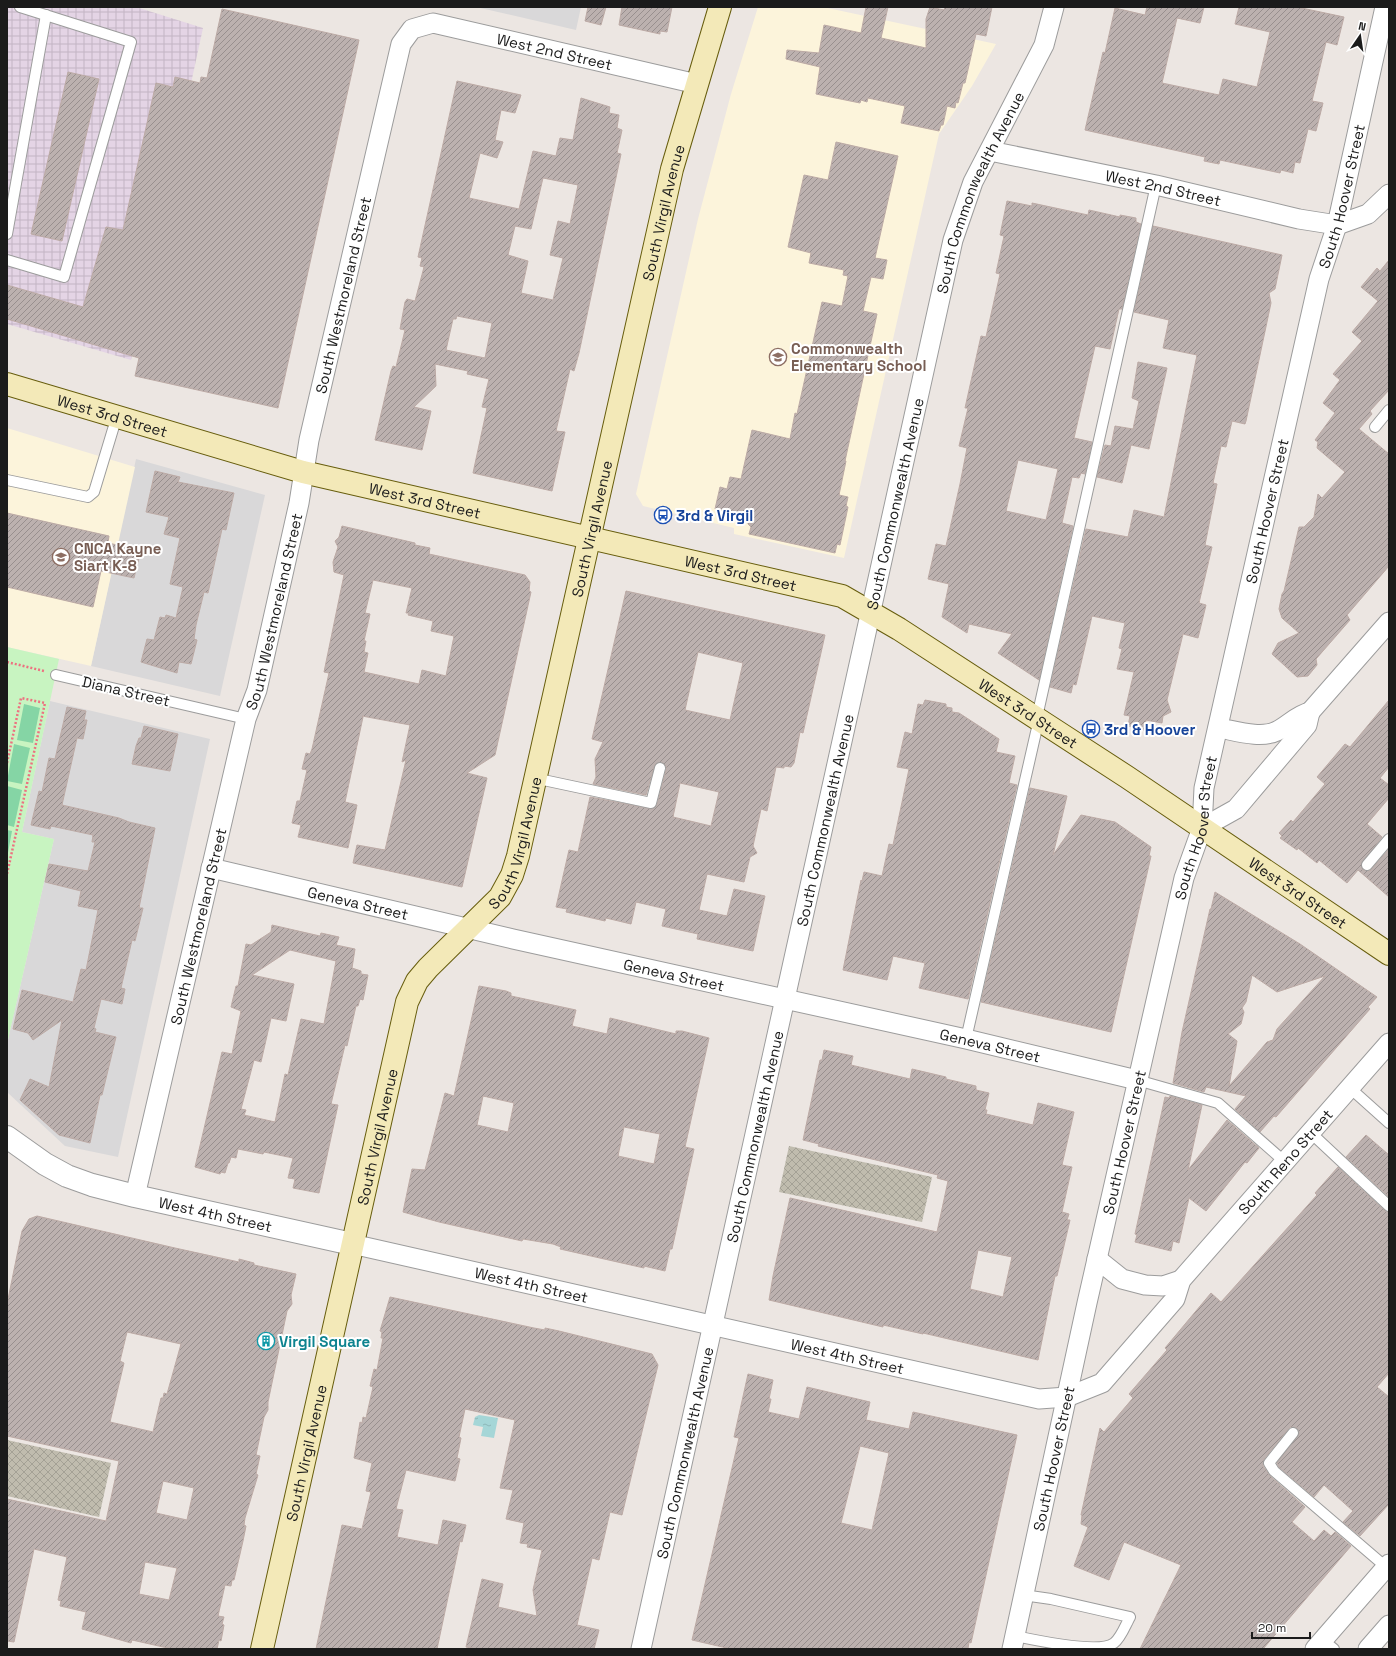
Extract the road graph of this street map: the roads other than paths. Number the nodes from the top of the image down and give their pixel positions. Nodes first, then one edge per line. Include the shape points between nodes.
1 (20, 7) edge
2 (720, 7) edge
3 (1054, 7) edge
4 (1385, 7) edge
5 (46, 15) junction
6 (412, 29) joint
7 (697, 84) junction
8 (990, 151) junction
9 (1156, 185) junction
10 (1389, 194) edge
11 (1337, 225) junction
12 (7, 234) edge
13 (7, 260) edge
14 (7, 384) edge
15 (1389, 410) edge
16 (117, 416) junction
17 (1375, 427) dead end
18 (304, 472) junction
19 (7, 480) edge
20 (588, 537) junction
21 (869, 611) junction
22 (1389, 622) edge
23 (56, 675) road end
24 (1310, 712) junction
25 (1038, 718) junction
26 (246, 719) junction
27 (1219, 728) junction
28 (660, 768) dead end
29 (534, 778) junction
30 (1202, 828) junction
31 (1389, 839) edge
32 (1367, 865) dead end
33 (212, 868) junction
34 (470, 928) junction
35 (1389, 954) edge
36 (784, 1000) junction
37 (966, 1039) junction
38 (1389, 1043) edge
39 (1138, 1080) junction
40 (1350, 1088) junction
41 (1389, 1123) edge
42 (1311, 1133) junction
43 (7, 1138) edge
44 (1285, 1162) junction
45 (135, 1196) junction
46 (1389, 1206) edge
47 (352, 1244) junction
48 (1097, 1259) junction
49 (1181, 1280) junction
50 (713, 1325) junction
51 (1067, 1398) junction
52 (1294, 1433) dead end
53 (1387, 1566) edge
54 (1023, 1595) junction
55 (1389, 1625) edge
56 (1013, 1642) edge
57 (1324, 1646) edge
58 (262, 1649) edge
59 (641, 1649) edge
60 (1368, 1649) edge

1 - 5 lane
2 - 7 main road, South Virgil Avenue
3 - 8 street, South Commonwealth Avenue via 1044,45
4 - 11 street, South Hoover Street
5 - 12 lane
5 - 13 lane via 131,42 64,277
6 - 7 street, West 2nd Street via 433,23
6 - 18 street, South Westmoreland Street via 401,44 309,440
7 - 20 main road, South Virgil Avenue via 672,169
8 - 9 street, West 2nd Street
8 - 21 street, South Commonwealth Avenue via 973,182 953,240
9 - 11 street, West 2nd Street via 1299,219
9 - 25 lane
10 - 11 street via 1368,214
11 - 27 street, South Hoover Street via 1319,279
14 - 16 main road, West 3rd Street
15 - 17 lane
16 - 18 main road, West 3rd Street
16 - 19 lane via 94,492 88,497
18 - 20 main road, West 3rd Street
18 - 26 street, South Westmoreland Street via 257,690
20 - 21 main road, West 3rd Street via 842,596
20 - 29 main road, South Virgil Avenue
21 - 25 main road, West 3rd Street
21 - 36 street, South Commonwealth Avenue
22 - 24 street
23 - 26 lane, Diana Street
24 - 27 street via 1302,714 1276,731 1249,734
24 - 30 street via 1307,725 1236,809
25 - 30 main road, West 3rd Street
25 - 37 lane
26 - 33 street, South Westmoreland Street
27 - 30 street, South Hoover Street via 1204,788
28 - 29 lane via 651,803
29 - 34 main road, South Virgil Avenue via 512,875 500,897
30 - 35 main road, West 3rd Street
30 - 39 street, South Hoover Street via 1185,871
31 - 32 lane
33 - 34 street, Geneva Street
33 - 45 street, South Westmoreland Street
34 - 36 street, Geneva Street
34 - 47 main road, South Virgil Avenue via 428,968 417,981 407,1002
36 - 37 street, Geneva Street
36 - 50 street, South Commonwealth Avenue
37 - 39 street, Geneva Street
38 - 40 street, South Reno Street
39 - 44 lane via 1218,1103
39 - 48 street, South Hoover Street
40 - 41 lane
40 - 42 street, South Reno Street
42 - 44 street, South Reno Street
42 - 46 lane
43 - 45 street, West 4th Street via 67,1176
44 - 49 street, South Reno Street
45 - 47 street, West 4th Street
47 - 50 street, West 4th Street
47 - 58 main road, South Virgil Avenue
48 - 49 street via 1122,1279 1145,1285 1163,1286
48 - 51 street, South Hoover Street
49 - 51 street, South Reno Street via 1175,1299 1102,1383
50 - 51 street, West 4th Street via 1039,1398
50 - 59 street, South Commonwealth Avenue
51 - 54 street, South Hoover Street
52 - 53 lane via 1269,1463 1274,1471
53 - 57 street
54 - 56 street, South Hoover Street
54 - 56 lane via 1130,1617 1115,1643 1102,1648
55 - 60 street

